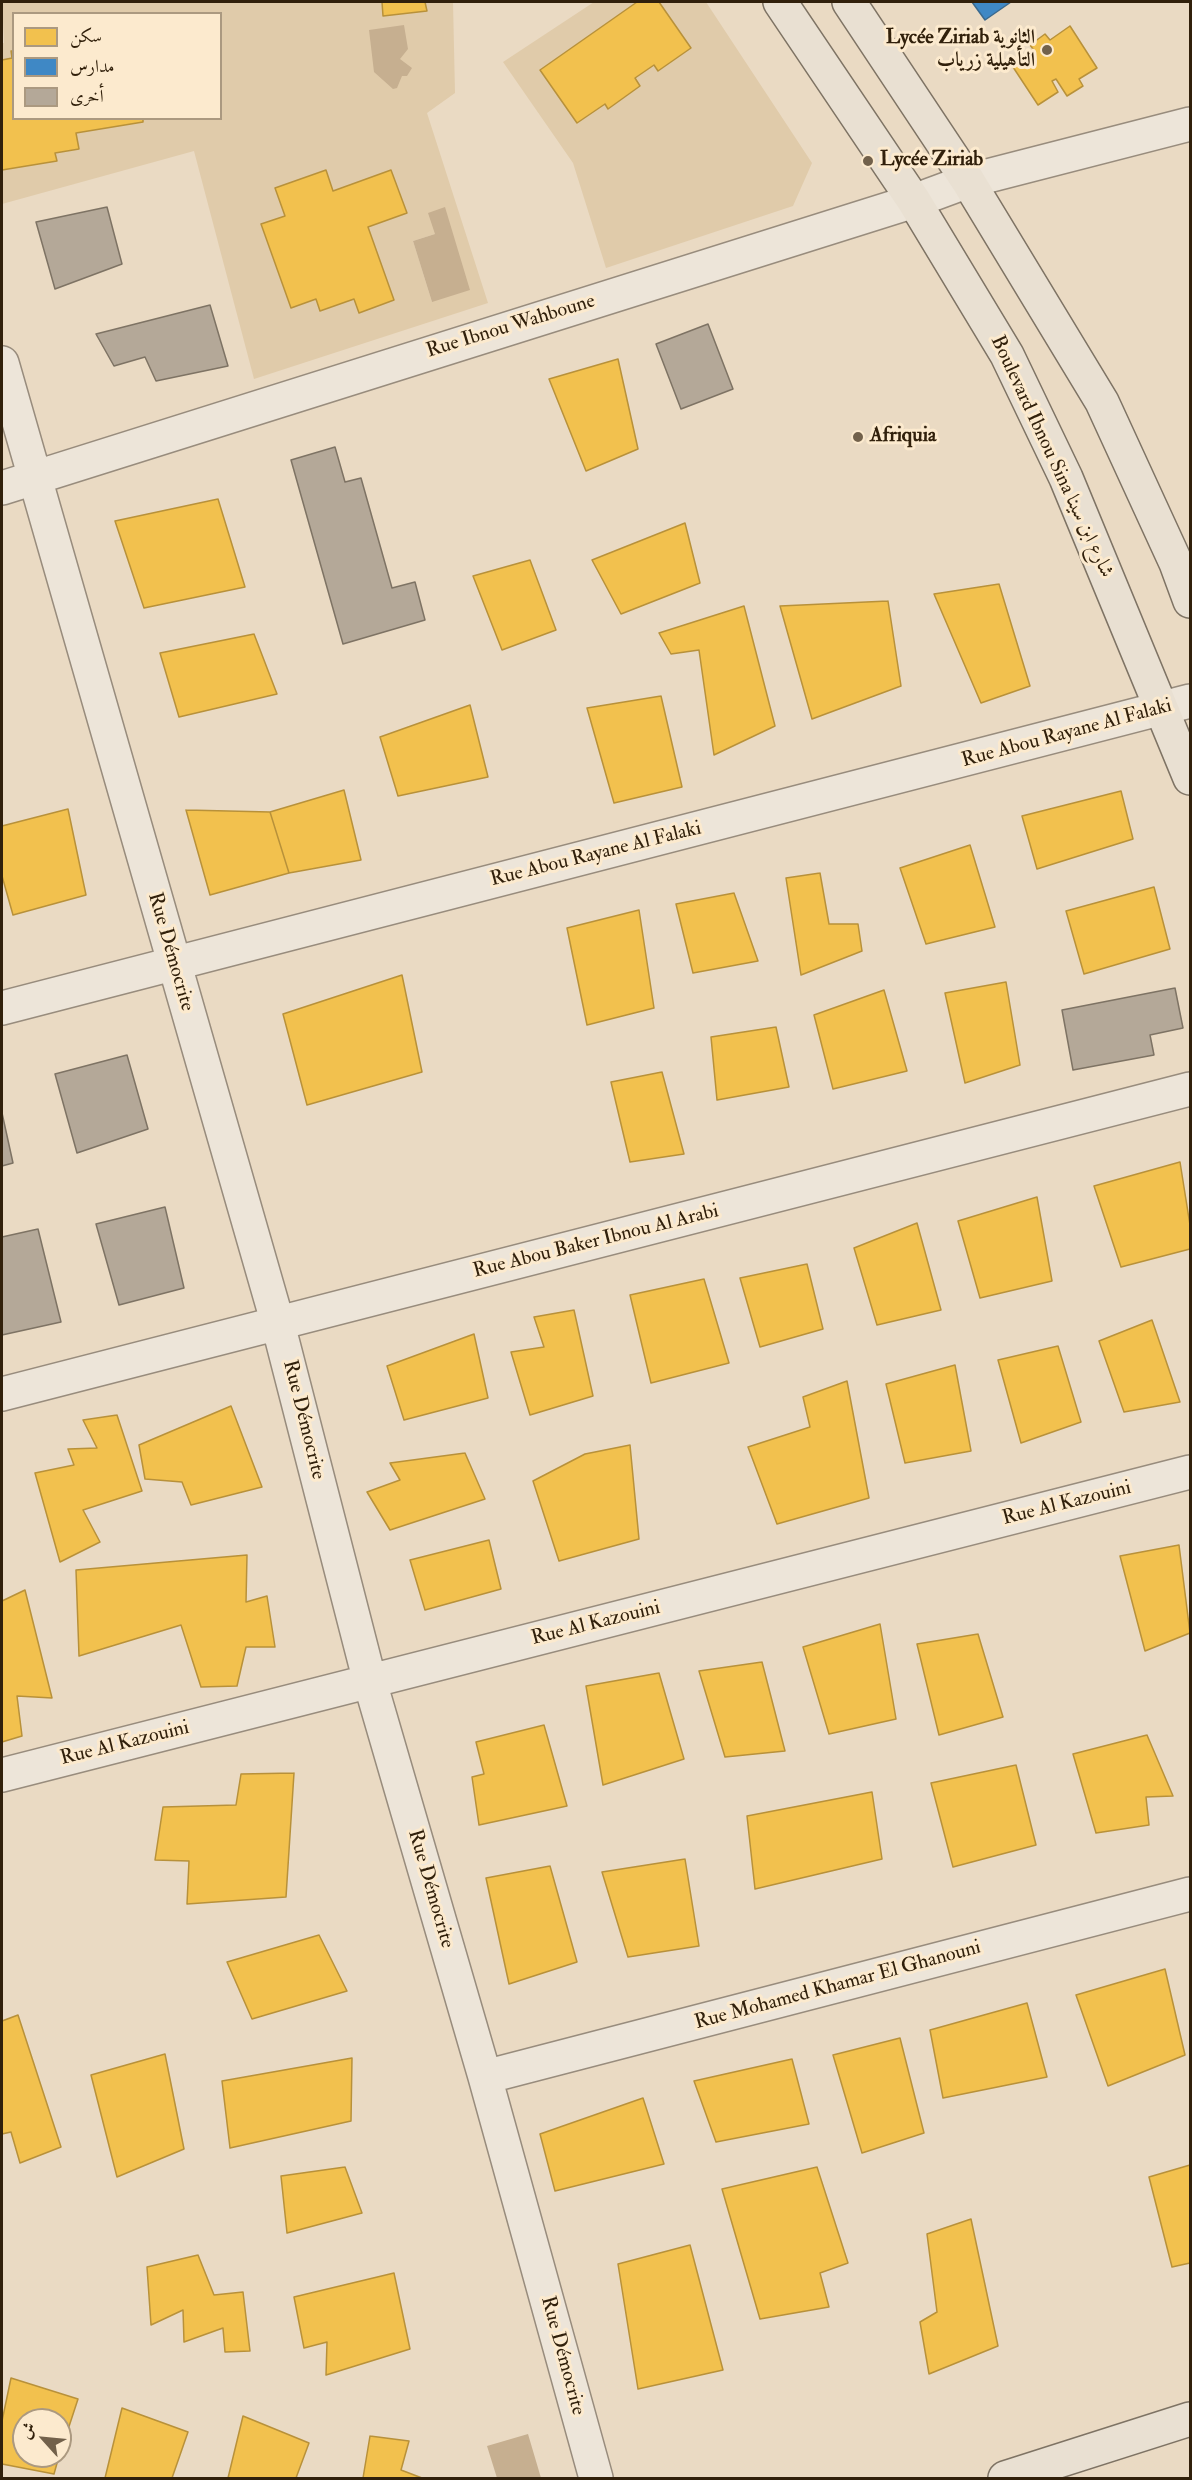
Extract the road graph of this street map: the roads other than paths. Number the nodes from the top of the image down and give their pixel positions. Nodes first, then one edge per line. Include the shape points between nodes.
1 (780, 2) edge
2 (849, 2) edge
3 (1191, 124) edge
4 (968, 181) junction
5 (914, 201) junction
6 (2, 363) edge
7 (34, 477) junction
8 (2, 488) edge
9 (1191, 601) edge
10 (1177, 705) edge
11 (1191, 778) edge
12 (174, 964) junction
13 (2, 1008) edge
14 (1191, 1089) edge
15 (278, 1324) junction
16 (2, 1394) edge
17 (1191, 1472) edge
18 (370, 1682) junction
19 (2, 1775) edge
20 (1191, 1894) edge
21 (485, 2078) junction
22 (1191, 2420) edge
23 (596, 2478) edge
24 (1005, 2478) edge

1 - 5 main road, Boulevard Ibnou Sina شارع ابن سينا
2 - 4 main road
3 - 4 street, Rue Ibnou Wahboune
4 - 5 street, Rue Ibnou Wahboune
4 - 9 main road via 1102,402
5 - 7 street, Rue Ibnou Wahboune
5 - 10 main road, Boulevard Ibnou Sina شارع ابن سينا via 1007,355
6 - 7 street, Rue Démocrite
7 - 8 street, Rue Ibnou Wahboune
7 - 12 street, Rue Démocrite
10 - 11 main road, Boulevard Ibnou Sina شارع ابن سينا
10 - 12 street, Rue Abou Rayane Al Falaki
12 - 13 street, Rue Abou Rayane Al Falaki
12 - 15 street, Rue Démocrite
14 - 15 street, Rue Abou Baker Ibnou Al Arabi
15 - 16 street, Rue Abou Baker Ibnou Al Arabi
15 - 18 street, Rue Démocrite
17 - 18 street, Rue Al Kazouini
18 - 19 street, Rue Al Kazouini
18 - 21 street, Rue Démocrite
20 - 21 street, Rue Mohamed Khamar El Ghanouni
21 - 23 street, Rue Démocrite
22 - 24 main road

